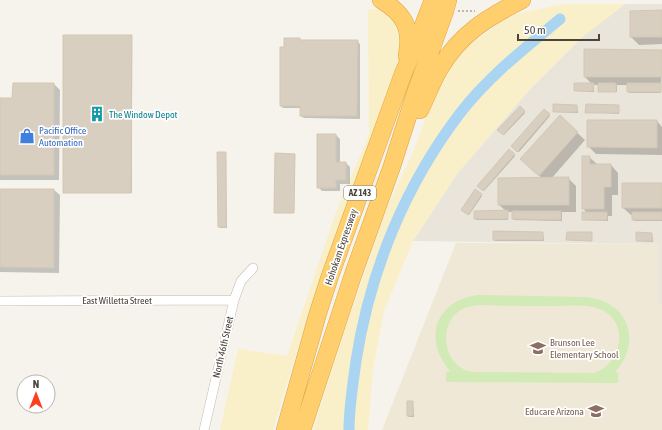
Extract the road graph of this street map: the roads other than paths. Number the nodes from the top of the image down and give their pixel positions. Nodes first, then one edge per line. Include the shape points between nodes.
1 (381, 0) edge
2 (433, 0) edge
3 (522, 0) edge
4 (451, 6) edge
5 (403, 74) junction
6 (392, 166) junction
7 (253, 268) dead end
8 (0, 300) edge
9 (234, 300) junction
10 (318, 313) junction
11 (316, 388) junction
12 (204, 430) edge
13 (276, 430) edge
14 (285, 430) edge
15 (302, 430) edge
16 (306, 430) edge

1 - 5 highway via 399,13 407,29 409,46
2 - 5 highway, Hohokam Expressway / AZ 143
3 - 6 highway via 482,22 454,48 439,69
4 - 6 highway, Hohokam Expressway / AZ 143 via 446,12
5 - 10 highway, Hohokam Expressway / AZ 143
6 - 11 highway, Hohokam Expressway / AZ 143
7 - 9 street, North 46th Street via 241,281
8 - 9 street, East Willetta Street
9 - 12 street, North 46th Street
10 - 13 highway via 289,384
10 - 14 highway, Hohokam Expressway / AZ 143
11 - 15 highway, Hohokam Expressway / AZ 143
11 - 16 highway

